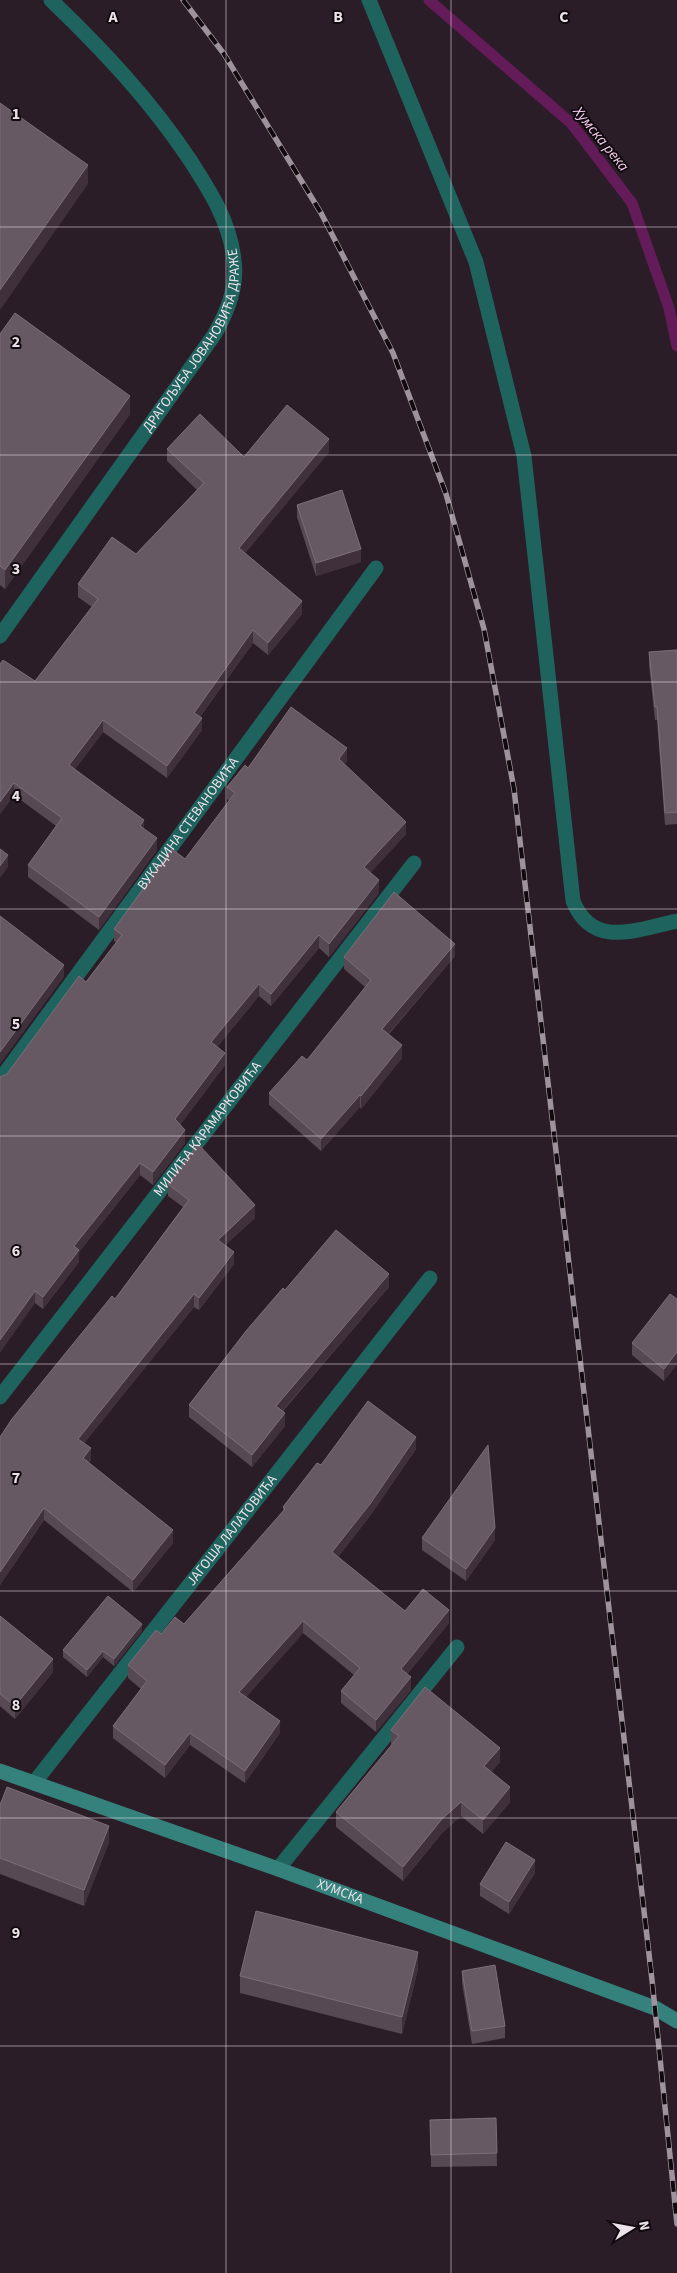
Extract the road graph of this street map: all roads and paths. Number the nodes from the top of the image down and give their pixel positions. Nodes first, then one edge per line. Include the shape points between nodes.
1 (51, 0) edge
2 (368, 0) edge
3 (376, 568) dead end
4 (0, 636) edge
5 (414, 863) dead end
6 (677, 921) edge
7 (0, 1080) edge
8 (430, 1278) dead end
9 (0, 1397) edge
10 (457, 1647) dead end
11 (0, 1771) edge
12 (34, 1783) junction
13 (278, 1869) junction
14 (677, 2021) edge

1 - 4 street, ДРАГОЉУБА ЈОВАНОВИЋА ДРАЖЕ via 101,48 136,88 170,130 212,194 230,236 235,261 233,288 227,313 214,335
2 - 6 street via 476,262 524,456 572,901 578,915 604,932 615,934
3 - 7 street, ВУКАДИНА СТЕВАНОВИЋА
5 - 9 street, МИЛИЋА КАРАМАРКОВИЋА
8 - 12 street, ЈАГОША ЛАЛАТОВИЋА
10 - 13 street
11 - 12 street, ХУМСКА
12 - 13 street, ХУМСКА
13 - 14 street, ХУМСКА via 655,2008

